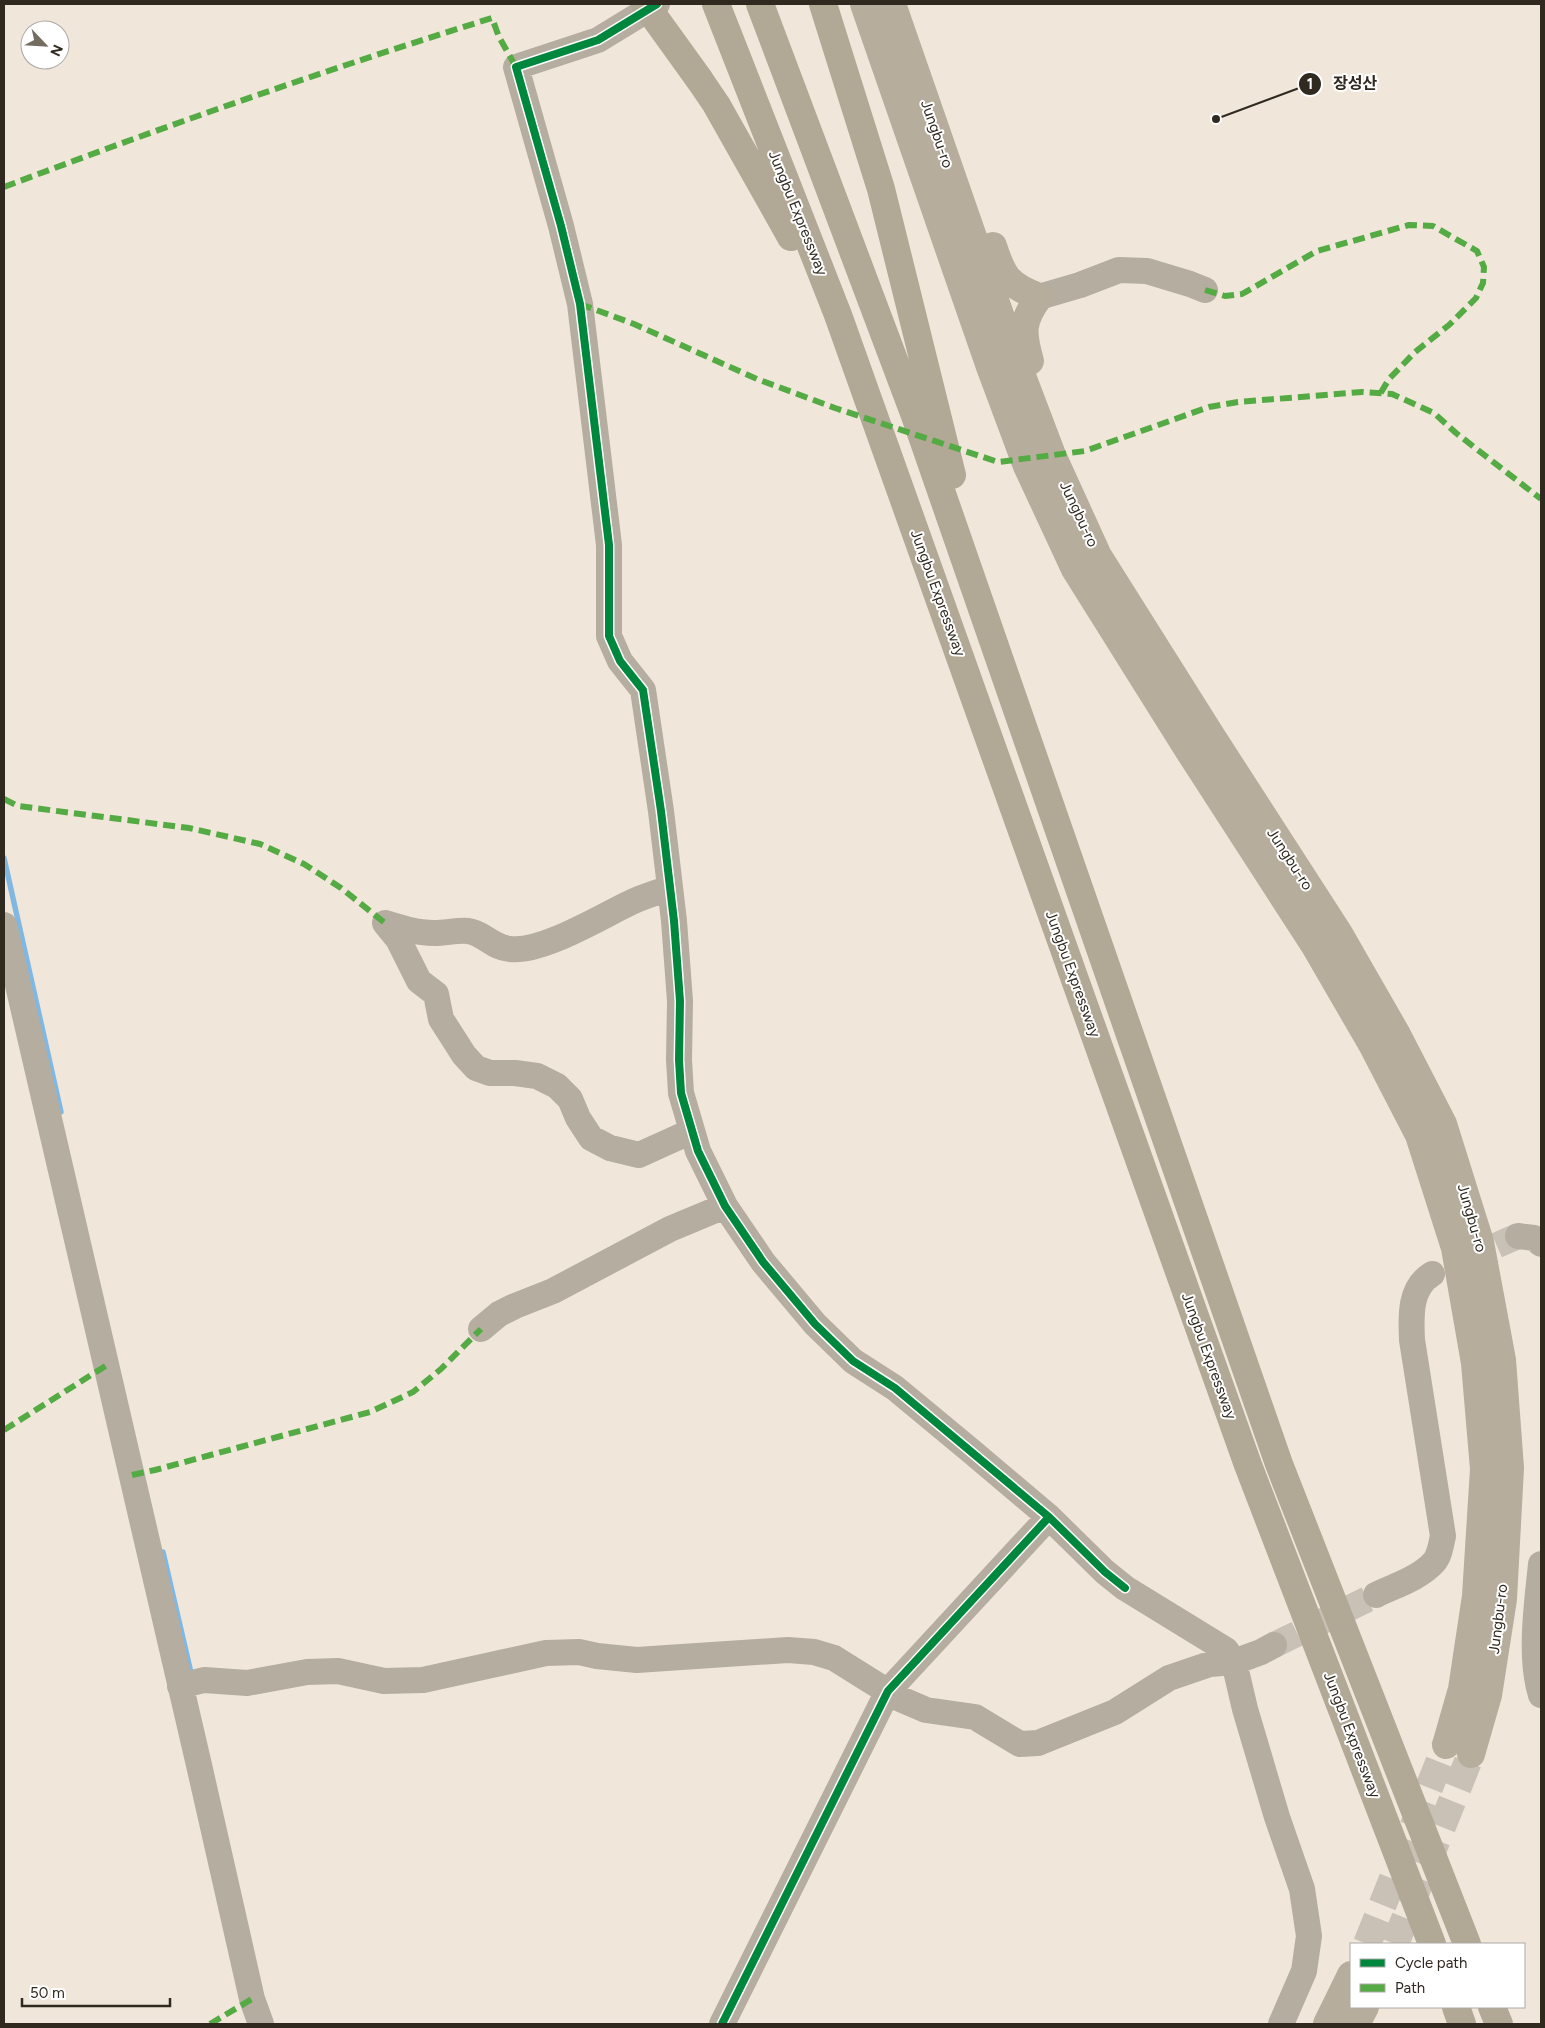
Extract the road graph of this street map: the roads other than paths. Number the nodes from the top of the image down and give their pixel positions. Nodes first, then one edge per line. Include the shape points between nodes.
1 (645, 4) edge
2 (657, 4) edge
3 (760, 4) edge
4 (823, 4) edge
5 (864, 4) edge
6 (892, 4) edge
7 (719, 14) edge
8 (920, 85) junction
9 (1205, 290) dead end
10 (1039, 297) junction
11 (851, 350) junction
12 (1052, 455) junction
13 (994, 642) junction
14 (670, 888) junction
15 (4, 925) edge
16 (692, 1131) junction
17 (725, 1206) junction
18 (1432, 1274) dead end
19 (481, 1329) dead end
20 (1049, 1517) junction
21 (1541, 1564) edge
22 (1376, 1595) tunnel mouth
23 (1274, 1645) tunnel mouth
24 (1234, 1662) junction
25 (190, 1683) junction
26 (888, 1692) junction
27 (1541, 1695) edge
28 (1446, 1746) tunnel mouth
29 (1471, 1754) tunnel mouth
30 (1432, 1943) edge
31 (1467, 1943) edge
32 (1350, 1977) edge
33 (1364, 2008) edge
34 (1456, 2008) edge
35 (1492, 2008) edge
36 (261, 2024) edge
37 (722, 2024) edge
38 (1281, 2024) edge
39 (1327, 2024) edge
40 (1356, 2024) edge
41 (1462, 2024) edge
42 (1499, 2024) edge

1 - 11 highway, bridge via 716,104 767,191
2 - 14 street via 598,40 516,66 580,304 609,545 609,636 620,661 643,690
3 - 13 highway, Jungbu Expressway via 914,413
4 - 13 highway via 881,189
5 - 28 main road, Jungbu-ro via 1027,466 1075,569 1315,946 1373,1046 1418,1134 1455,1248 1475,1363 1484,1469 1476,1596 1462,1689
6 - 8 main road, Jungbu-ro
7 - 11 highway, Jungbu Expressway
8 - 10 main road via 965,167 1006,279
8 - 12 main road, Jungbu-ro
9 - 10 street via 1148,271 1119,270
10 - 12 main road via 1029,310 1023,327
11 - 30 highway, Jungbu Expressway via 1248,1465
12 - 29 main road, Jungbu-ro via 1098,556 1338,932 1443,1124 1480,1242 1502,1360 1510,1468 1502,1599 1488,1695
13 - 31 highway, Jungbu Expressway via 1279,1464
14 - 16 street via 680,1001 678,1060 681,1093
14 - 16 street via 524,950 493,945 470,931 433,933 406,930 385,923 398,940 419,981 436,994 441,1019 476,1068 537,1076 557,1086 570,1100 591,1138 629,1154 639,1155
15 - 25 street
16 - 17 street via 698,1151
17 - 19 street via 670,1229 553,1291 515,1306
17 - 20 street via 763,1262 853,1361 895,1388
18 - 22 street via 1424,1279 1416,1293 1411,1312 1412,1340 1443,1536 1434,1562 1416,1576
20 - 24 street via 1105,1572 1226,1650
20 - 26 street
21 - 27 street via 1536,1652
23 - 24 street
24 - 26 street via 1210,1664 1169,1678 1115,1712 1038,1743 1020,1744 975,1717 926,1710
24 - 38 street via 1245,1709 1302,1889 1309,1936 1304,1971
25 - 26 street via 247,1684 307,1672 338,1671 384,1681 423,1680 546,1653 578,1652 637,1660 788,1650 834,1658
25 - 36 street via 252,1999
26 - 37 street
32 - 39 main road
33 - 40 main road
34 - 41 highway
35 - 42 highway

